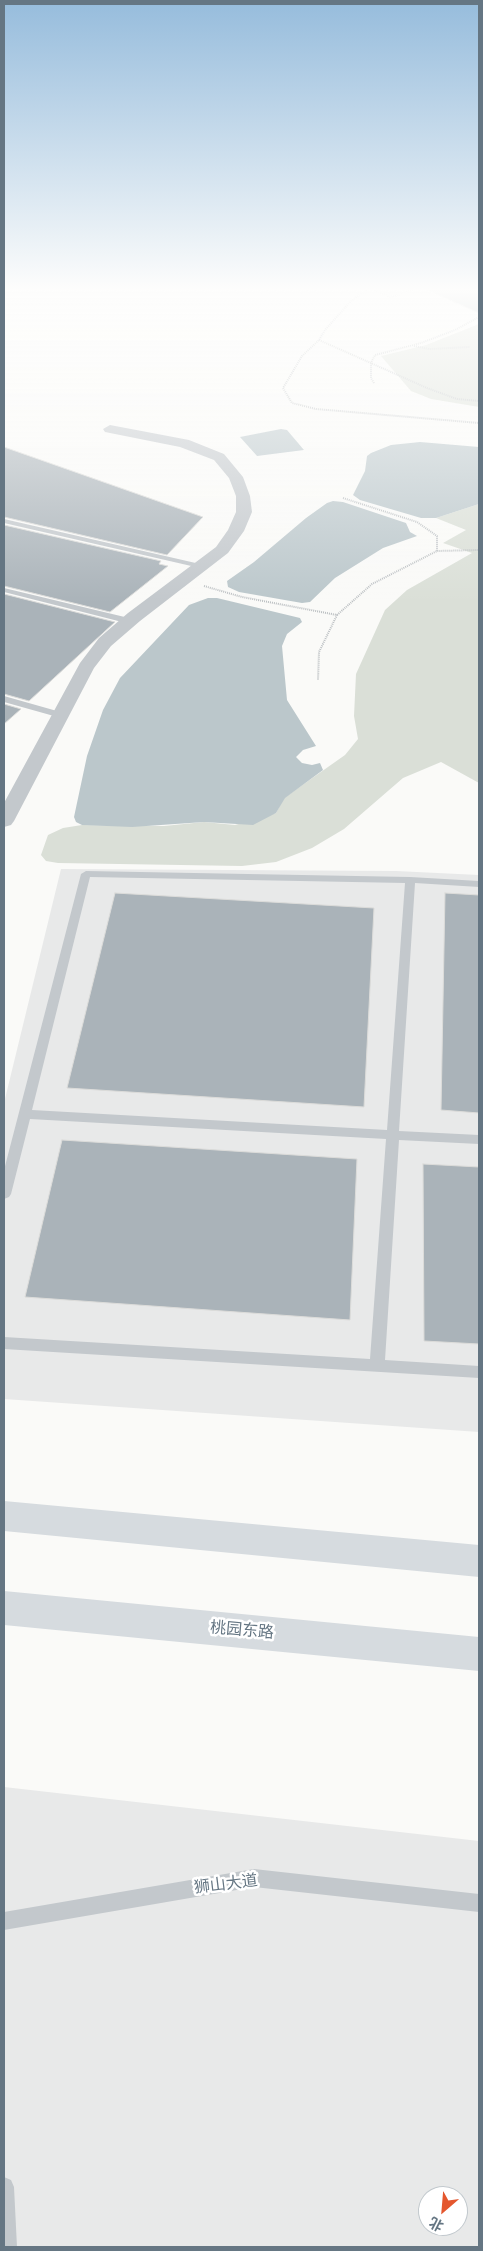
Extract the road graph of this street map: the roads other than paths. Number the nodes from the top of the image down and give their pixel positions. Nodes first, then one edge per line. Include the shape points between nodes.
1 (110, 429) dead end
2 (4, 521) edge
3 (200, 566) junction
4 (4, 590) edge
5 (130, 621) junction
6 (4, 699) edge
7 (61, 715) junction
8 (4, 821) edge
9 (410, 880) junction
10 (479, 884) edge
11 (24, 1114) junction
12 (393, 1134) junction
13 (479, 1140) edge
14 (4, 1194) edge
15 (4, 1343) edge
16 (377, 1366) junction
17 (479, 1372) edge
18 (4, 1516) edge
19 (479, 1561) edge
20 (4, 1608) edge
21 (479, 1654) edge
22 (479, 1903) edge
23 (4, 1921) edge
24 (4, 2187) edge
25 (6, 2247) edge

1 - 3 street via 184,443 219,458 236,477 244,496 244,512 236,531 222,550
2 - 3 lane
3 - 5 street
4 - 5 lane
5 - 7 street via 106,642 86,667
6 - 7 lane
7 - 8 street
9 - 10 lane
9 - 11 lane via 86,874
9 - 12 lane
11 - 12 lane
11 - 14 lane
12 - 13 lane
12 - 16 lane
15 - 16 lane
16 - 17 lane
18 - 19 main road
20 - 21 main road, 桃园东路
22 - 23 lane, 狮山大道 via 254,1878
24 - 25 lane

